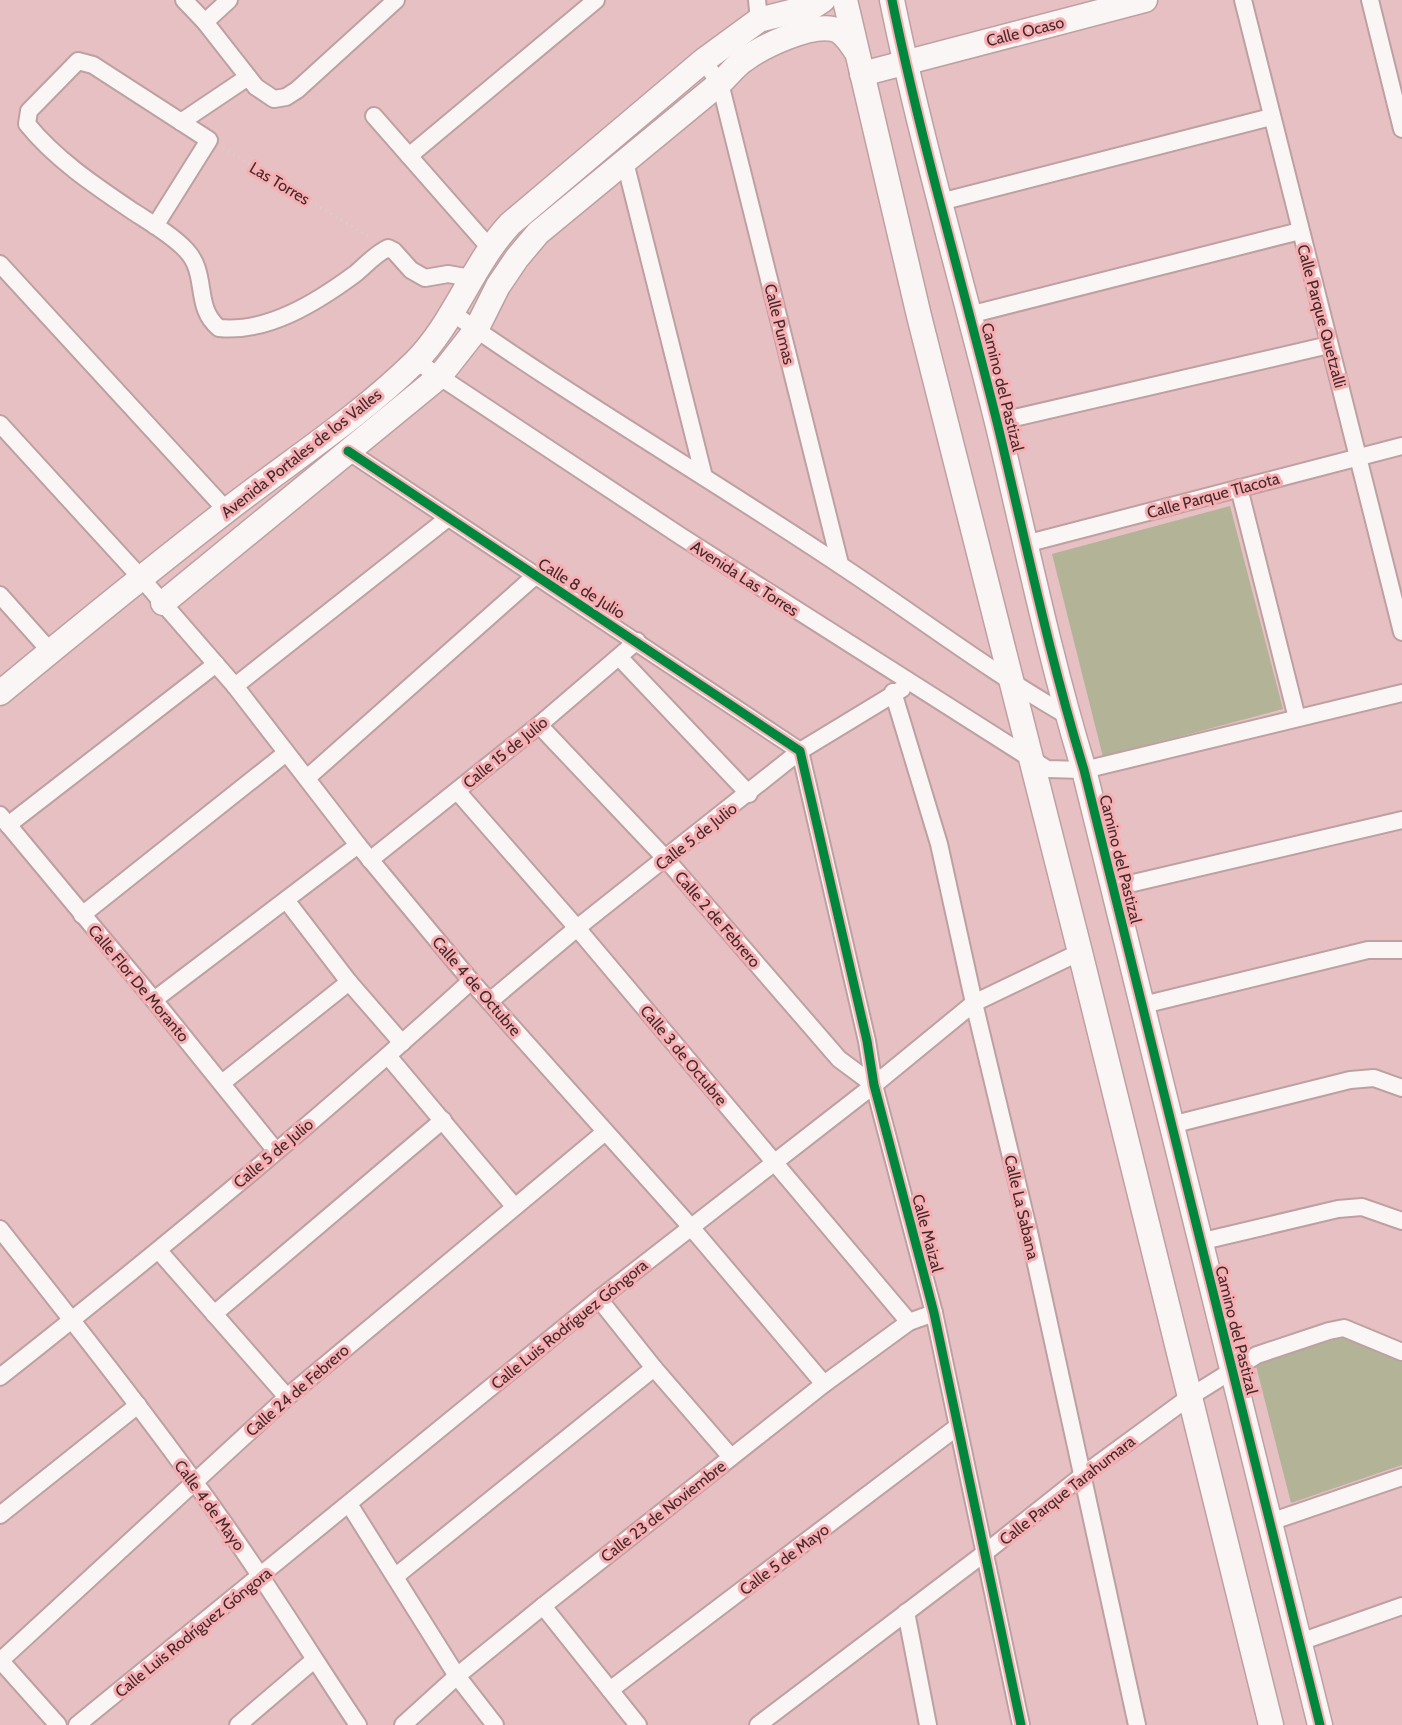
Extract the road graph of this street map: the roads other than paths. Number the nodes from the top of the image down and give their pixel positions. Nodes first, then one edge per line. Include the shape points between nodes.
1 (184, 0) edge
2 (229, 0) edge
3 (396, 0) edge
4 (596, 0) edge
5 (823, 0) edge
6 (845, 0) edge
7 (892, 0) edge
8 (1145, 0) edge
9 (1243, 0) edge
10 (1370, 0) edge
11 (758, 10) edge
12 (205, 22) junction
13 (703, 62) junction
14 (904, 62) junction
15 (859, 63) junction
16 (248, 77) junction
17 (720, 83) junction
18 (374, 116) dead end
19 (1271, 117) junction
20 (181, 122) junction
21 (1402, 129) edge
22 (409, 156) junction
23 (624, 162) junction
24 (940, 202) junction
25 (155, 226) junction
26 (1300, 231) junction
27 (489, 247) junction
28 (0, 264) edge
29 (471, 279) junction
30 (451, 312) junction
31 (969, 315) junction
32 (476, 330) junction
33 (1329, 345) junction
34 (416, 361) junction
35 (438, 377) junction
36 (997, 422) junction
37 (0, 424) edge
38 (1402, 446) edge
39 (348, 451) junction
40 (1359, 457) junction
41 (704, 477) junction
42 (1239, 488) junction
43 (227, 511) junction
44 (448, 518) junction
45 (1025, 544) junction
46 (840, 564) junction
47 (535, 576) junction
48 (142, 579) junction
49 (0, 595) edge
50 (162, 603) junction
51 (1402, 632) edge
52 (637, 641) junction
53 (50, 651) junction
54 (619, 657) junction
55 (216, 664) junction
56 (1012, 681) junction
57 (911, 685) junction
58 (235, 686) junction
59 (893, 692) junction
60 (0, 693) edge
61 (1402, 693) edge
62 (1068, 716) junction
63 (1297, 718) junction
64 (539, 725) junction
65 (800, 751) junction
66 (285, 753) junction
67 (1032, 762) junction
68 (1084, 770) junction
69 (307, 778) junction
70 (457, 791) junction
71 (749, 794) junction
72 (4, 820) edge
73 (1402, 820) edge
74 (358, 845) junction
75 (666, 859) junction
76 (370, 860) junction
77 (1113, 888) junction
78 (286, 900) junction
79 (82, 915) junction
80 (577, 928) junction
81 (1402, 950) edge
82 (1080, 952) junction
83 (471, 981) junction
84 (349, 982) junction
85 (154, 1000) junction
86 (490, 1000) junction
87 (974, 1004) junction
88 (1143, 1005) junction
89 (402, 1044) junction
90 (388, 1056) junction
91 (222, 1083) junction
92 (874, 1085) junction
93 (1402, 1088) edge
94 (443, 1120) junction
95 (1171, 1125) junction
96 (605, 1132) junction
97 (276, 1151) junction
98 (775, 1162) junction
99 (514, 1206) junction
100 (1402, 1221) edge
101 (690, 1226) junction
102 (0, 1229) edge
103 (1199, 1242) junction
104 (159, 1251) junction
105 (599, 1299) junction
106 (934, 1313) junction
107 (214, 1314) junction
108 (72, 1320) junction
109 (909, 1322) junction
110 (1402, 1352) edge
111 (654, 1368) junction
112 (1232, 1370) junction
113 (0, 1377) edge
114 (824, 1384) junction
115 (287, 1397) junction
116 (1188, 1398) junction
117 (138, 1405) junction
118 (957, 1427) junction
119 (731, 1457) junction
120 (1083, 1475) junction
121 (1402, 1477) edge
122 (195, 1484) junction
123 (349, 1504) junction
124 (0, 1515) edge
125 (1270, 1522) junction
126 (986, 1552) junction
127 (396, 1576) junction
128 (261, 1577) junction
129 (543, 1606) junction
130 (1402, 1606) edge
131 (906, 1612) junction
132 (1300, 1642) junction
133 (314, 1660) junction
134 (0, 1661) edge
135 (457, 1676) junction
136 (610, 1690) junction
137 (58, 1725) edge
138 (77, 1725) edge
139 (237, 1725) edge
140 (358, 1725) edge
141 (403, 1725) edge
142 (495, 1725) edge
143 (638, 1725) edge
144 (758, 1725) edge
145 (928, 1725) edge
146 (1021, 1725) edge
147 (1137, 1725) edge
148 (1270, 1725) edge
149 (1320, 1725) edge

1 - 12 street
2 - 12 street
3 - 16 street via 286,97 274,99 265,95
4 - 22 street
5 - 11 street via 814,6
6 - 15 street
7 - 14 street, Camino del Pastizal
8 - 14 street, Calle Ocaso
9 - 19 street, Calle Parque Quetzalli
10 - 21 street
11 - 13 street, Avenida Portales de los Valles
12 - 16 street
13 - 17 street
13 - 27 street, Avenida Portales de los Valles via 510,224
14 - 15 street, Calle Ocaso
14 - 24 street, Camino del Pastizal
15 - 17 street, Avenida Portales de los Valles via 843,34 832,29 804,32 743,60
15 - 56 street
16 - 20 street
17 - 23 street, Avenida Portales de los Valles
17 - 46 street, Calle Pumas
18 - 22 street
19 - 24 street
19 - 26 street, Calle Parque Quetzalli
20 - 25 street via 209,140
20 - 25 street via 84,61 71,66 30,111 27,124 92,183
22 - 27 street
23 - 32 street, Avenida Portales de los Valles via 538,233 498,286
23 - 41 street
24 - 31 street, Camino del Pastizal
25 - 29 street via 198,263 202,301 219,328 272,321 300,308 388,248 425,278 448,274
26 - 31 street
26 - 33 street, Calle Parque Quetzalli
27 - 29 street, Avenida Portales de los Valles
28 - 43 street
29 - 30 street, Avenida Portales de los Valles
30 - 32 street
30 - 34 street, Avenida Portales de los Valles
31 - 36 street, Camino del Pastizal
32 - 35 street, Avenida Portales de los Valles
32 - 41 street
33 - 36 street
33 - 40 street, Calle Parque Quetzalli
34 - 35 street, Avenida Las Torres
34 - 43 street, Avenida Portales de los Valles via 328,435
35 - 39 street, Avenida Portales de los Valles
35 - 57 street, Avenida Las Torres
36 - 45 street, Camino del Pastizal
37 - 48 street, Calle 4 de Octubre
38 - 40 street, Calle Parque Tlacota
39 - 44 street, Calle 8 de Julio
39 - 50 street, Avenida Portales de los Valles
40 - 42 street, Calle Parque Tlacota
40 - 51 street, Calle Parque Quetzalli
41 - 46 street
42 - 45 street, Calle Parque Tlacota
42 - 63 street
43 - 48 street, Avenida Portales de los Valles
44 - 47 street, Calle 8 de Julio
44 - 58 street
45 - 62 street, Camino del Pastizal
46 - 56 street
47 - 52 street, Calle 8 de Julio
47 - 69 street
48 - 50 street, Calle 4 de Octubre
48 - 53 street, Avenida Portales de los Valles
49 - 53 street
50 - 55 street, Calle 4 de Octubre
52 - 54 street, Calle 15 de Julio
52 - 65 street, Calle 8 de Julio
53 - 60 street, Avenida Portales de los Valles
54 - 64 street, Calle 15 de Julio
54 - 71 street
55 - 58 street, Calle 4 de Octubre
55 - 72 street
56 - 62 street
56 - 67 street
57 - 59 street, Calle 5 de Julio
57 - 67 street, Avenida Las Torres
58 - 66 street, Calle 4 de Octubre
59 - 65 street, Calle 5 de Julio
59 - 87 street, Calle La Sabana via 939,844
61 - 63 street, Avenida Las Torres
62 - 68 street, Camino del Pastizal
63 - 68 street, Avenida Las Torres
64 - 70 street, Calle 15 de Julio
64 - 75 street, Calle 2 de Febrero
65 - 71 street, Calle 5 de Julio
65 - 92 street, Calle Maizal
66 - 69 street, Calle 4 de Octubre
66 - 79 street
67 - 68 street, Avenida Las Torres via 1047,769
67 - 82 street
68 - 77 street, Camino del Pastizal
69 - 74 street, Calle 4 de Octubre
70 - 76 street, Calle 15 de Julio
70 - 80 street, Calle 3 de Octubre
71 - 75 street, Calle 5 de Julio
72 - 79 street, Calle Flor De Moranto
73 - 77 street
74 - 76 street, Calle 4 de Octubre
74 - 78 street
75 - 80 street, Calle 5 de Julio
75 - 92 street, Calle 2 de Febrero via 839,1059
76 - 83 street, Calle 4 de Octubre
77 - 88 street, Camino del Pastizal
78 - 84 street
78 - 85 street
79 - 85 street, Calle Flor De Moranto
80 - 86 street, Calle 5 de Julio
80 - 98 street, Calle 3 de Octubre
81 - 88 street via 1368,950
82 - 87 street, Calle Luis Rodríguez Góngora
82 - 116 street
83 - 86 street, Calle 4 de Octubre
83 - 89 street, Calle 5 de Julio
84 - 89 street
84 - 91 street
85 - 91 street, Calle Flor De Moranto
86 - 96 street, Calle 4 de Octubre
87 - 92 street, Calle Luis Rodríguez Góngora
87 - 120 street, Calle La Sabana
88 - 95 street, Camino del Pastizal
89 - 90 street, Calle 5 de Julio
90 - 94 street
90 - 97 street, Calle 5 de Julio
91 - 97 street, Calle Flor De Moranto
92 - 98 street, Calle Luis Rodríguez Góngora
92 - 106 street, Calle Maizal
93 - 95 street via 1374,1078 1350,1080
94 - 99 street
94 - 107 street
95 - 103 street, Camino del Pastizal
96 - 99 street, Calle 24 de Febrero
96 - 101 street, Calle 4 de Octubre
97 - 104 street, Calle 5 de Julio
98 - 101 street, Calle Luis Rodríguez Góngora
98 - 109 street, Calle 3 de Octubre
99 - 115 street, Calle 24 de Febrero
100 - 103 street via 1362,1207 1338,1209
101 - 105 street, Calle Luis Rodríguez Góngora
101 - 114 street, Calle 4 de Octubre
102 - 108 street, Calle 4 de Mayo
103 - 112 street, Camino del Pastizal
104 - 107 street
104 - 108 street, Calle 5 de Julio
105 - 111 street
105 - 123 street, Calle Luis Rodríguez Góngora
106 - 109 street, Calle 23 de Noviembre
106 - 118 street, Calle Maizal
107 - 115 street
108 - 113 street, Calle 5 de Julio
108 - 117 street, Calle 4 de Mayo
109 - 114 street, Calle 23 de Noviembre
110 - 112 street, Calle Parque Tarahumara via 1344,1328 1257,1355
111 - 119 street
111 - 127 street
112 - 116 street, Calle Parque Tarahumara
112 - 125 street, Camino del Pastizal
114 - 119 street, Calle 23 de Noviembre
115 - 122 street, Calle 24 de Febrero
116 - 120 street, Calle Parque Tarahumara
116 - 148 street
117 - 122 street, Calle 4 de Mayo
117 - 124 street
118 - 126 street, Calle Maizal
118 - 136 street, Calle 5 de Mayo
119 - 129 street, Calle 23 de Noviembre
120 - 126 street, Calle Parque Tarahumara
120 - 147 street, Calle La Sabana
121 - 125 street
122 - 128 street, Calle 4 de Mayo
122 - 134 street, Calle 24 de Febrero
123 - 127 street
123 - 128 street, Calle Luis Rodríguez Góngora
125 - 132 street, Camino del Pastizal
126 - 131 street, Calle Parque Tarahumara
126 - 146 street, Calle Maizal
127 - 135 street
128 - 133 street, Calle 4 de Mayo
128 - 138 street, Calle Luis Rodríguez Góngora
129 - 135 street, Calle 23 de Noviembre
129 - 136 street
130 - 132 street
131 - 144 street, Calle Parque Tarahumara
131 - 145 street
132 - 149 street, Camino del Pastizal
133 - 139 street
133 - 140 street, Calle 4 de Mayo
134 - 137 street
135 - 141 street, Calle 23 de Noviembre
135 - 142 street
136 - 143 street

